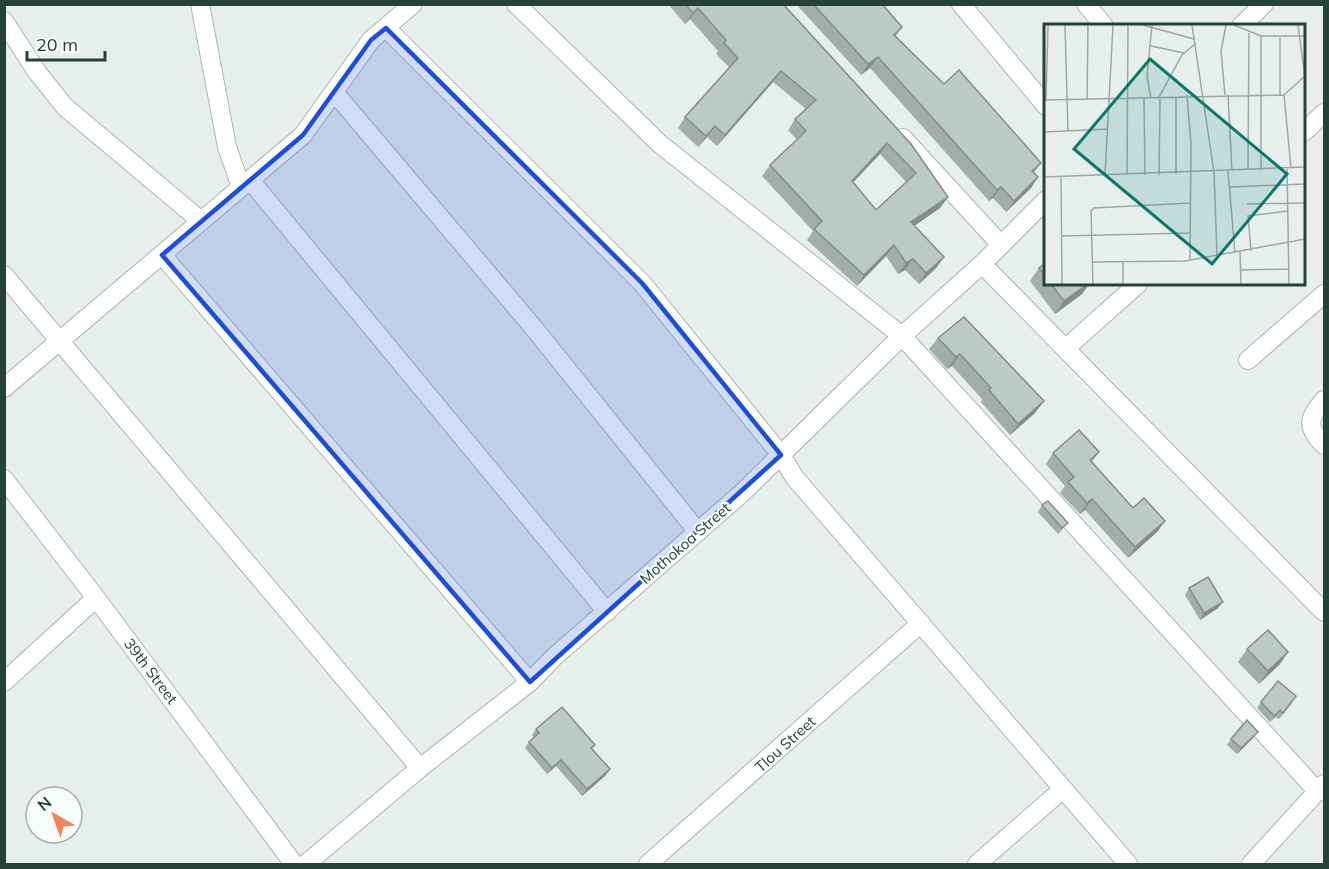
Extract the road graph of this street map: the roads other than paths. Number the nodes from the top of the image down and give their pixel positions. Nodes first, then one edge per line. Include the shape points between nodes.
1 (200, 4) edge
2 (413, 4) edge
3 (516, 4) edge
4 (961, 4) edge
5 (1086, 4) edge
6 (1264, 4) edge
7 (4, 21) edge
8 (1102, 24) edge
9 (1243, 24) edge
10 (386, 28) junction
11 (334, 92) junction
12 (1044, 104) edge
13 (1324, 113) edge
14 (890, 125) edge
15 (1305, 131) edge
16 (246, 184) junction
17 (1044, 202) edge
18 (201, 221) junction
19 (1001, 245) junction
20 (162, 255) junction
21 (982, 264) junction
22 (4, 275) edge
23 (1137, 285) edge
24 (1324, 294) edge
25 (902, 336) junction
26 (60, 340) junction
27 (1066, 348) junction
28 (1248, 360) dead end
29 (4, 388) edge
30 (1324, 400) edge
31 (1324, 445) edge
32 (781, 455) junction
33 (4, 479) edge
34 (698, 532) junction
35 (96, 598) junction
36 (607, 612) junction
37 (1324, 612) edge
38 (921, 623) junction
39 (4, 682) edge
40 (530, 682) junction
41 (420, 768) junction
42 (1321, 788) edge
43 (1063, 789) junction
44 (294, 864) edge
45 (306, 864) edge
46 (648, 864) edge
47 (977, 864) edge
48 (1128, 864) edge
49 (1251, 864) edge

1 - 16 street via 227,147
2 - 10 street
3 - 25 street via 660,144
4 - 12 street
5 - 8 street
6 - 9 street
7 - 18 street via 65,106
10 - 11 street via 371,40
10 - 32 street via 642,283
11 - 16 street via 303,135
11 - 34 street via 533,327
13 - 15 street
14 - 19 street
16 - 18 street
16 - 36 street
17 - 19 street, Mothokoa Street
18 - 20 street
19 - 21 street, Mothokoa Street
20 - 26 street
20 - 40 street
21 - 25 street, Mothokoa Street
21 - 27 street
22 - 26 street
23 - 27 street
24 - 28 street
25 - 32 street, Mothokoa Street
25 - 42 street
26 - 29 street
26 - 41 street
27 - 37 street
30 - 31 street via 1310,421
32 - 34 street, Mothokoa Street
32 - 38 street via 795,478
33 - 35 street, 39th Street
34 - 36 street, Mothokoa Street
35 - 39 street
35 - 44 street, 39th Street
36 - 40 street, Mothokoa Street
38 - 43 street
38 - 46 street, Tlou Street
40 - 41 street, Mothokoa Street
41 - 45 street, Mothokoa Street
42 - 49 street
43 - 47 street
43 - 48 street

